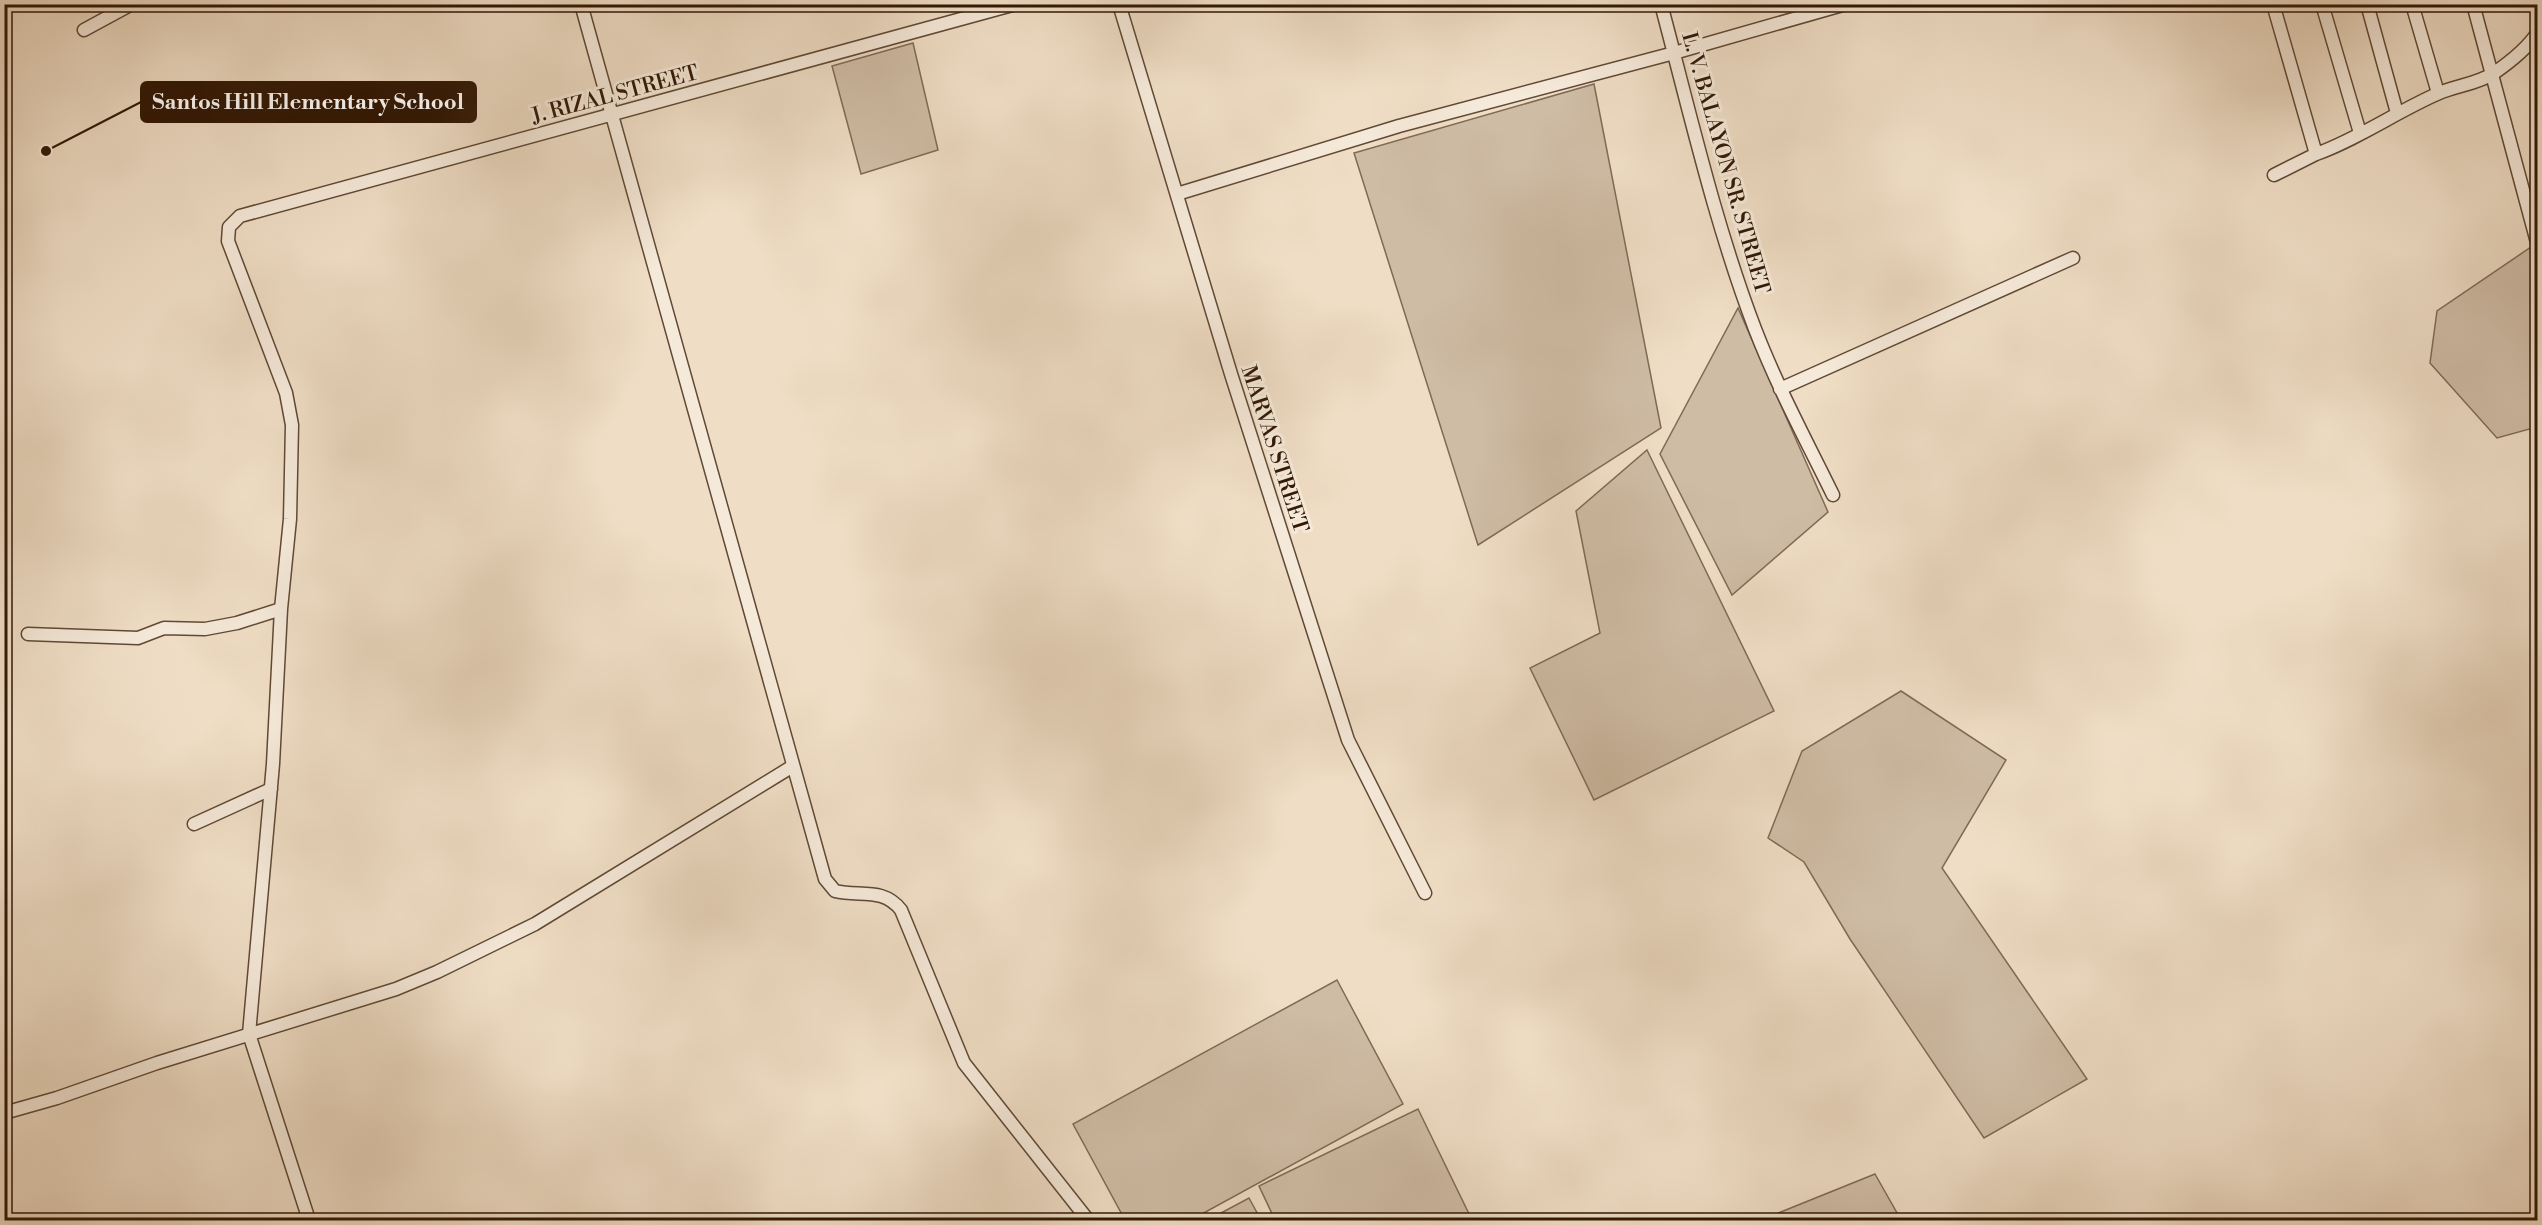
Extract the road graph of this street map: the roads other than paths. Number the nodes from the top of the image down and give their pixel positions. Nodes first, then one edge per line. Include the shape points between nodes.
1 (132, 4) edge
2 (581, 4) edge
3 (1016, 4) edge
4 (1119, 4) edge
5 (1661, 4) edge
6 (1846, 4) edge
7 (2273, 4) edge
8 (2322, 4) edge
9 (2367, 4) edge
10 (2412, 4) edge
11 (2473, 4) edge
12 (84, 30) dead end
13 (2538, 32) edge
14 (1674, 53) junction
15 (2492, 75) junction
16 (2438, 93) junction
17 (2397, 113) junction
18 (612, 116) junction
19 (2360, 133) junction
20 (2316, 154) junction
21 (2274, 174) dead end
22 (1177, 194) junction
23 (2538, 246) edge
24 (2073, 258) dead end
25 (1780, 389) junction
26 (1833, 495) dead end
27 (281, 609) junction
28 (28, 634) dead end
29 (793, 766) junction
30 (271, 789) junction
31 (194, 824) dead end
32 (1425, 893) dead end
33 (249, 1034) junction
34 (4, 1113) edge
35 (309, 1221) edge
36 (1088, 1221) edge

1 - 12 street
2 - 18 street
3 - 18 street, J. RIZAL STREET
4 - 22 street, MARVAS STREET
5 - 14 street, L. V. BALAYON SR. STREET
6 - 14 street
7 - 20 street
8 - 19 street
9 - 17 street
10 - 16 street
11 - 15 street
13 - 15 street
14 - 22 street via 1399,126
14 - 25 street, L. V. BALAYON SR. STREET via 1726,247
15 - 16 street
15 - 23 street
16 - 17 street
17 - 19 street
18 - 27 street, J. RIZAL STREET via 240,216 229,227 228,241 286,393 292,425 290,519
18 - 29 street
19 - 20 street
20 - 21 street
22 - 32 street, MARVAS STREET via 1348,740
24 - 25 street
25 - 26 street, L. V. BALAYON SR. STREET
27 - 28 street via 237,623 205,629 164,628 138,638
27 - 30 street
29 - 33 street via 535,924 479,952 396,989
29 - 36 street via 825,879 835,891 879,894 901,910 964,1063
30 - 31 street
30 - 33 street
33 - 34 street
33 - 35 street

